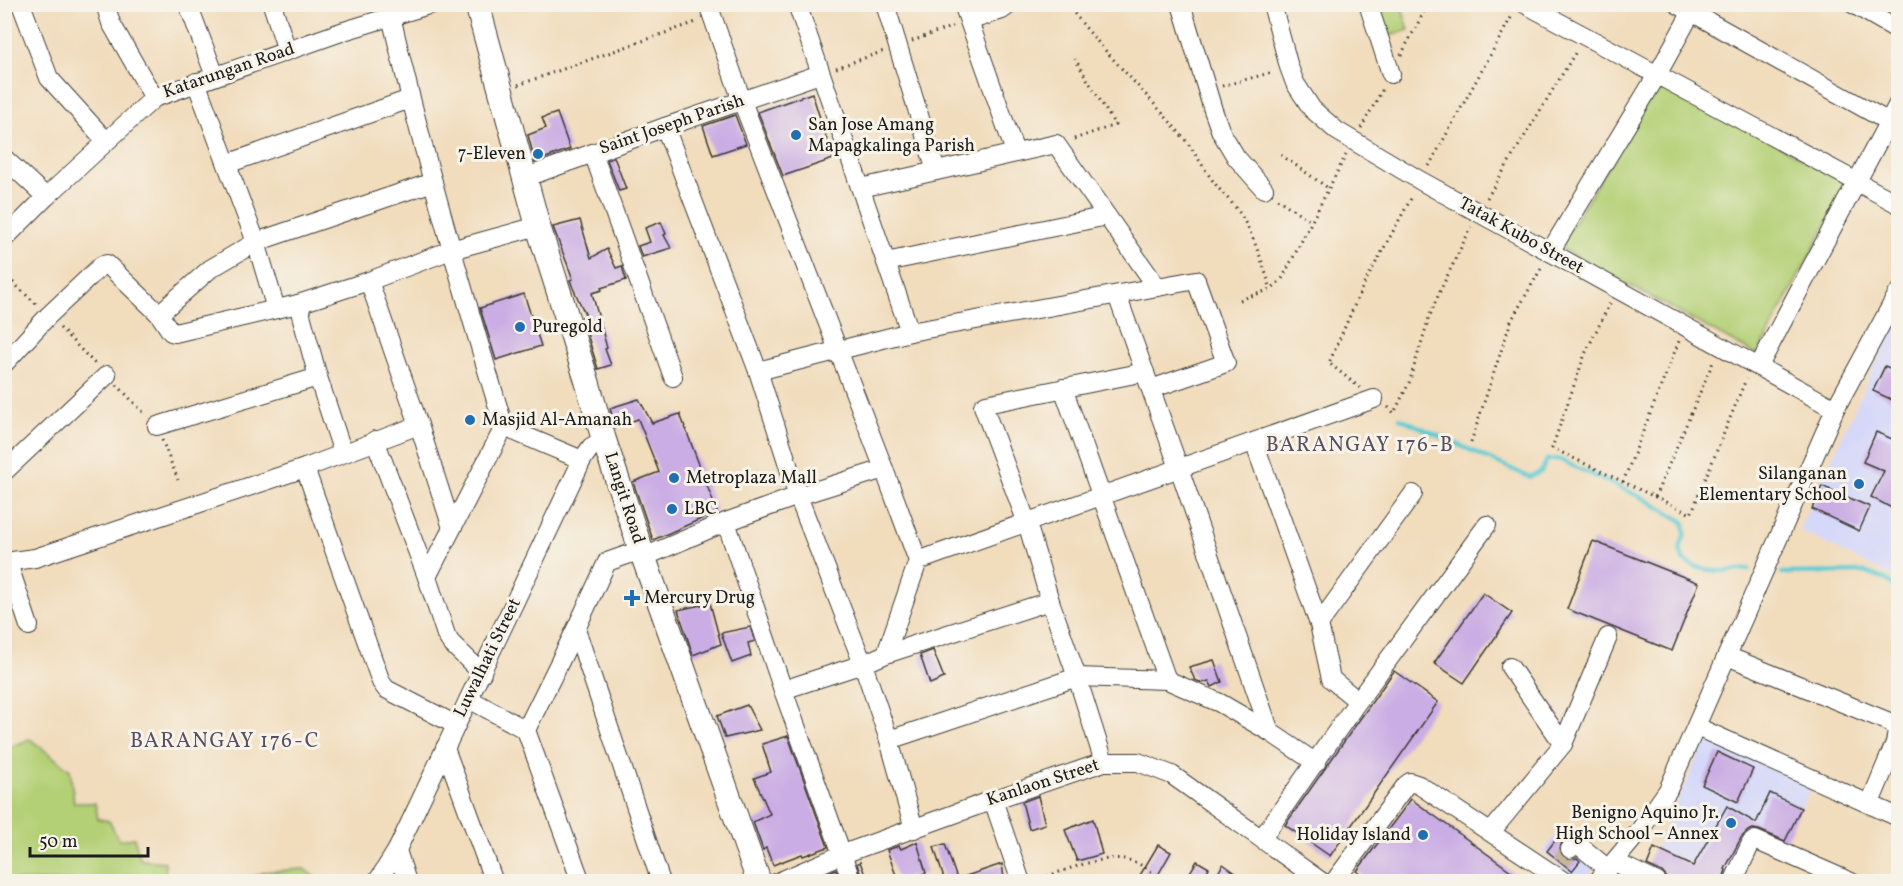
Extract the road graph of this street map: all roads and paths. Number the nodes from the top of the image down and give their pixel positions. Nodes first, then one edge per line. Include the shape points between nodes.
1 (21, 4) edge
2 (105, 4) edge
3 (188, 4) edge
4 (272, 4) edge
5 (432, 4) edge
6 (477, 4) edge
7 (797, 4) edge
8 (885, 4) edge
9 (1010, 4) edge
10 (1067, 4) edge
11 (1181, 4) edge
12 (1272, 4) edge
13 (1368, 4) edge
14 (1518, 4) edge
15 (1525, 4) edge
16 (1853, 4) edge
17 (1688, 7) edge
18 (710, 10) edge
19 (966, 13) edge
20 (391, 16) junction
21 (1899, 30) edge
22 (1586, 36) junction
23 (287, 51) junction
24 (1075, 59) dead end
25 (1289, 68) junction
26 (820, 74) junction
27 (1391, 74) dead end
28 (1657, 75) junction
29 (215, 76) junction
30 (196, 82) junction
31 (1207, 90) junction
32 (500, 92) junction
33 (154, 98) junction
34 (410, 99) junction
35 (742, 101) junction
36 (1899, 104) edge
37 (1889, 122) junction
38 (665, 127) junction
39 (106, 141) junction
40 (1354, 141) junction
41 (1056, 144) junction
42 (1016, 152) junction
43 (593, 153) junction
44 (1281, 155) dead end
45 (4, 158) edge
46 (227, 164) junction
47 (936, 171) junction
48 (524, 178) junction
49 (1421, 181) junction
50 (433, 182) junction
51 (1857, 182) junction
52 (861, 188) junction
53 (1328, 188) junction
54 (1264, 189) joint
55 (46, 197) junction
56 (1899, 204) edge
57 (1478, 212) junction
58 (1107, 216) junction
59 (1311, 221) junction
60 (538, 226) junction
61 (4, 239) edge
62 (256, 242) junction
63 (451, 250) junction
64 (1550, 252) junction
65 (886, 262) junction
66 (369, 282) junction
67 (1157, 287) junction
68 (1617, 288) junction
69 (1271, 289) junction
70 (1117, 295) junction
71 (1898, 297) edge
72 (1240, 300) dead end
73 (298, 304) junction
74 (276, 309) junction
75 (159, 314) junction
76 (1686, 326) junction
77 (910, 332) junction
78 (1721, 345) junction
79 (838, 350) junction
80 (1329, 363) dead end
81 (4, 364) edge
82 (1756, 364) junction
83 (758, 370) junction
84 (106, 375) dead end
85 (318, 377) junction
86 (673, 377) dead end
87 (1148, 380) junction
88 (1063, 388) junction
89 (1374, 399) dead end
90 (1835, 409) junction
91 (1395, 413) dead end
92 (419, 425) junction
93 (157, 426) dead end
94 (504, 427) junction
95 (375, 440) junction
96 (604, 440) junction
97 (1254, 442) junction
98 (1471, 442) dead end
99 (343, 453) junction
100 (582, 460) junction
101 (305, 468) junction
102 (1179, 468) junction
103 (884, 469) junction
104 (4, 472) edge
105 (1623, 482) junction
106 (1413, 494) dead end
107 (798, 496) junction
108 (1101, 496) junction
109 (1654, 497) junction
110 (726, 522) junction
111 (1027, 523) junction
112 (1487, 525) dead end
113 (452, 528) junction
114 (642, 554) junction
115 (918, 561) junction
116 (6, 566) edge
117 (427, 577) junction
118 (1050, 602) junction
119 (1319, 624) junction
120 (29, 626) dead end
121 (576, 629) junction
122 (1608, 637) dead end
123 (886, 654) junction
124 (1727, 656) junction
125 (864, 664) junction
126 (1510, 667) dead end
127 (482, 673) junction
128 (1077, 677) junction
129 (1167, 680) junction
130 (783, 690) junction
131 (469, 699) junction
132 (1358, 701) junction
133 (456, 725) junction
134 (1697, 727) junction
135 (526, 730) junction
136 (1270, 732) junction
137 (889, 740) junction
138 (1563, 744) junction
139 (445, 748) junction
140 (1104, 762) junction
141 (1316, 762) junction
142 (993, 800) junction
143 (1870, 803) junction
144 (1899, 817) edge
145 (914, 828) junction
146 (1491, 832) junction
147 (1263, 838) junction
148 (397, 850) junction
149 (843, 854) junction
150 (1562, 866) edge
151 (1606, 871) edge
152 (377, 882) edge
153 (407, 882) edge
154 (494, 882) edge
155 (581, 882) edge
156 (661, 882) edge
157 (759, 882) edge
158 (778, 882) edge
159 (852, 882) edge
160 (1021, 882) edge
161 (1032, 882) edge
162 (1166, 882) edge
163 (1322, 882) edge
164 (1334, 882) edge
165 (1657, 882) edge
166 (1733, 882) edge
167 (1851, 882) edge

1 - 39 street via 49,78
2 - 33 street via 111,23
3 - 29 street
4 - 23 street
5 - 20 street, Katarungan Road
6 - 32 main road, Langit Road
7 - 26 street
8 - 47 street
9 - 19 street via 1002,10
10 - 69 path via 1180,133 1233,203 1254,242
11 - 31 street
12 - 25 street, Tatak Kubo Street
13 - 27 street
14 - 49 path
15 - 22 street
16 - 21 street
17 - 28 street
17 - 37 street
18 - 32 path
18 - 35 street
19 - 42 street
20 - 23 street, Katarungan Road
20 - 34 street
22 - 28 street
22 - 57 path
23 - 29 street, Katarungan Road
24 - 41 path via 1115,124
25 - 31 path
25 - 40 street, Tatak Kubo Street via 1312,109
26 - 35 street, Saint Joseph Parish
26 - 52 street
28 - 51 street
28 - 64 street
29 - 30 street, Katarungan Road
30 - 33 street, Katarungan Road
30 - 46 street
31 - 54 street via 1221,132 1236,157
32 - 48 main road, Langit Road
33 - 39 street, Katarungan Road
34 - 46 street
34 - 50 street
35 - 38 street, Saint Joseph Parish
35 - 79 street
36 - 37 street
37 - 51 street
38 - 43 street, Saint Joseph Parish
38 - 83 street
39 - 55 street, Katarungan Road
40 - 49 street, Tatak Kubo Street
40 - 53 path
41 - 42 street
41 - 58 street
42 - 47 street
43 - 48 street, Saint Joseph Parish
43 - 86 street
44 - 53 path
45 - 55 street
46 - 62 street
47 - 52 street
48 - 60 main road, Langit Road
49 - 57 street, Tatak Kubo Street
49 - 80 path via 1362,286
50 - 62 street
50 - 63 street
51 - 56 street
51 - 82 street
52 - 65 street
53 - 59 path
54 - 59 path
55 - 61 street, Katarungan Road
57 - 64 street, Tatak Kubo Street
57 - 91 path via 1440,291
58 - 65 street
58 - 67 street
59 - 69 path via 1282,279
60 - 63 street
60 - 96 main road, Langit Road
62 - 74 street
62 - 75 street via 210,269
63 - 66 street
63 - 94 street
64 - 68 street, Tatak Kubo Street
64 - 98 path via 1511,321
65 - 77 street
66 - 73 street
66 - 92 street
67 - 70 street
67 - 87 street via 1196,279 1226,363
68 - 76 street, Tatak Kubo Street
68 - 105 path via 1585,354 1552,448
69 - 72 path
70 - 77 street
70 - 87 street
71 - 90 street
73 - 74 street
73 - 85 street
74 - 75 street via 176,333 171,332
75 - 81 street via 107,264 102,265
76 - 78 street, Tatak Kubo Street
76 - 105 path
77 - 79 street
78 - 82 street, Tatak Kubo Street
78 - 109 path
79 - 83 street
79 - 103 street
82 - 90 street, Tatak Kubo Street
82 - 109 path via 1690,514
83 - 107 street
84 - 104 street
85 - 93 street
85 - 99 street
87 - 88 street
87 - 102 street
88 - 108 street
88 - 111 street via 983,406
89 - 97 street
90 - 124 street
92 - 95 street
92 - 113 street
94 - 100 street
94 - 113 street
95 - 99 street
95 - 117 street
96 - 100 street, Luwalhati Street via 591,447
96 - 114 main road, Langit Road
97 - 102 street
97 - 119 street
99 - 101 street
100 - 127 street, Luwalhati Street
101 - 116 street
101 - 133 street via 381,682 386,689
102 - 108 street
102 - 136 street
103 - 107 street
103 - 115 street
105 - 109 path
106 - 119 street
107 - 110 street
107 - 125 street
108 - 111 street
108 - 129 street
110 - 114 street
110 - 130 street
111 - 115 street
111 - 118 street
112 - 132 street
113 - 117 street
114 - 121 street via 607,562
114 - 157 main road, Langit Road
115 - 123 street
116 - 120 street
117 - 127 street via 446,635
118 - 123 street
118 - 128 street
119 - 132 street via 1331,679
121 - 135 street
121 - 156 street
122 - 138 street
123 - 125 street
124 - 134 street
124 - 143 street via 1892,723 1897,730 1895,743
125 - 130 street
125 - 137 street
126 - 138 street
127 - 131 street, Luwalhati Street
128 - 129 street
128 - 137 street
128 - 140 street
129 - 136 street via 1220,703
130 - 149 street
131 - 133 street, Luwalhati Street
131 - 135 street
132 - 141 street
133 - 139 street, Luwalhati Street
134 - 143 street
134 - 151 street via 1668,790
135 - 155 street
136 - 141 street
137 - 145 street
138 - 146 street
139 - 148 street, Luwalhati Street
139 - 154 street
140 - 142 street, Kanlaon Street
140 - 147 street, Kanlaon Street via 1138,762 1172,775
141 - 147 street
142 - 145 street, Kanlaon Street
142 - 160 street
143 - 144 street
145 - 149 street, Kanlaon Street
146 - 150 street
146 - 164 street via 1410,782
147 - 163 street, Kanlaon Street
148 - 152 street, Luwalhati Street
148 - 153 street
149 - 158 street, Kanlaon Street
149 - 159 street
150 - 151 street via 1574,845 1580,846
151 - 165 street
161 - 162 path via 1100,860 1122,859 1144,866
166 - 167 street via 1755,840

